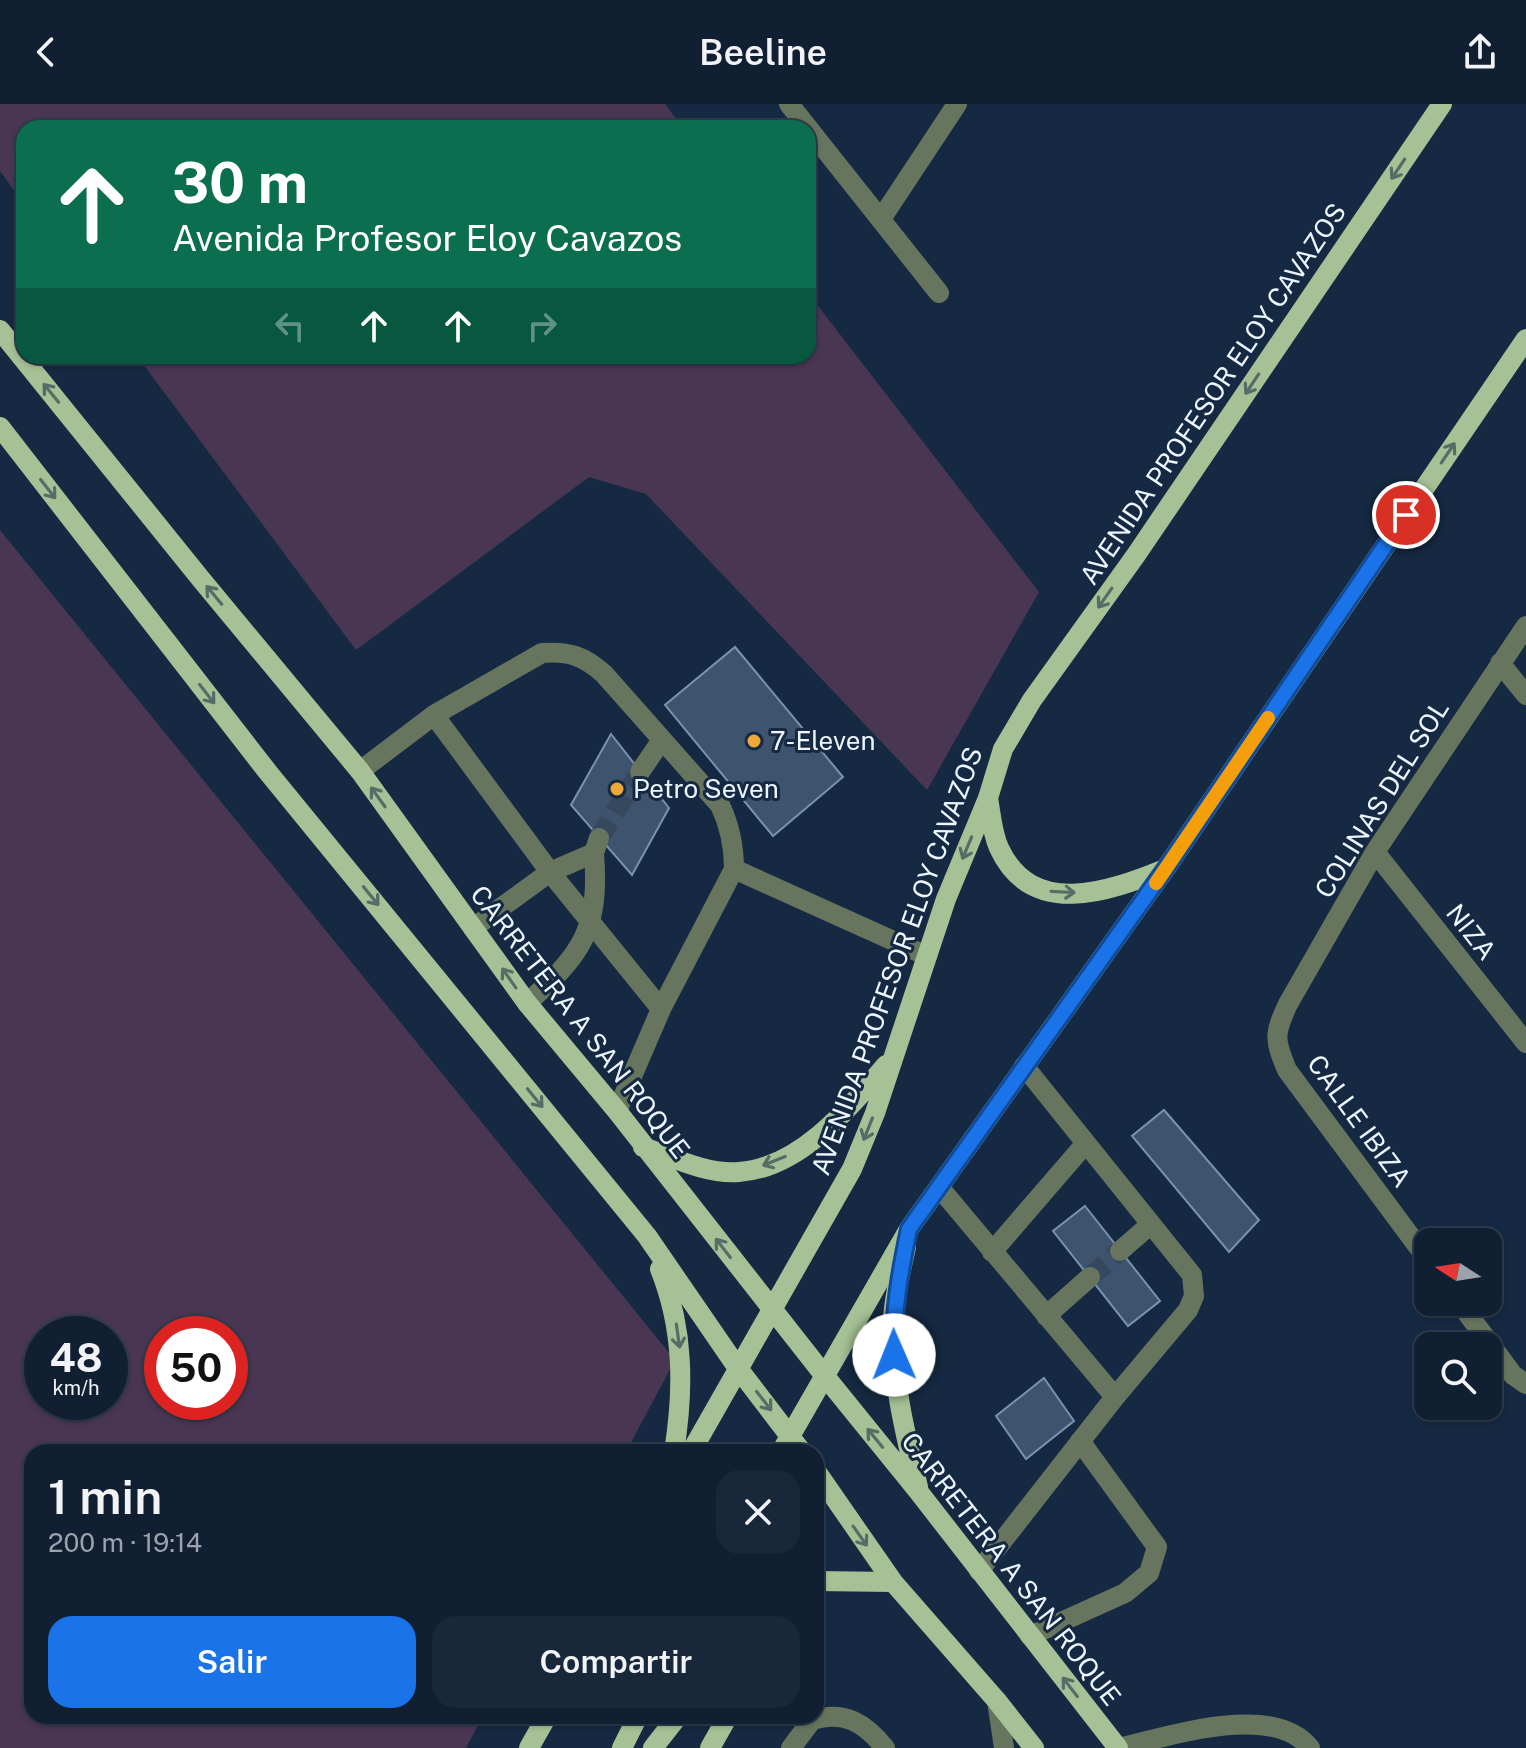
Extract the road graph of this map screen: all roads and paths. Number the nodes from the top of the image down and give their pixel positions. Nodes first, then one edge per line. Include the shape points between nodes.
1 (789, 104) edge
2 (957, 104) edge
3 (1442, 104) edge
4 (802, 120) edge
5 (816, 138) edge
6 (881, 219) junction
7 (939, 293) dead end
8 (0, 330) edge
9 (1526, 339) edge
10 (16, 350) edge
11 (27, 364) edge
12 (0, 427) edge
13 (1526, 626) edge
14 (1500, 663) junction
15 (1526, 695) edge
16 (434, 715) junction
17 (661, 741) junction
18 (360, 771) junction
19 (640, 772) tunnel mouth
20 (988, 798) junction
21 (1375, 852) junction
22 (1166, 868) junction
23 (734, 869) junction
24 (550, 872) junction
25 (591, 920) junction
26 (473, 928) junction
27 (927, 956) junction
28 (527, 1003) junction
29 (1288, 1004) joint
30 (661, 1009) junction
31 (1526, 1043) edge
32 (894, 1055) junction
33 (1024, 1066) junction
34 (617, 1111) junction
35 (1086, 1143) junction
36 (643, 1147) junction
37 (939, 1187) junction
38 (1151, 1224) junction
39 (909, 1229) junction
40 (647, 1236) junction
41 (1414, 1241) edge
42 (1120, 1251) tunnel mouth
43 (992, 1252) junction
44 (1090, 1277) tunnel mouth
45 (771, 1309) junction
46 (1046, 1316) junction
47 (1470, 1316) edge
48 (737, 1367) junction
49 (824, 1375) junction
50 (1520, 1379) edge
51 (1115, 1397) junction
52 (1080, 1441) junction
53 (786, 1443) edge
54 (675, 1444) edge
55 (695, 1444) edge
56 (824, 1483) edge
57 (918, 1491) junction
58 (979, 1571) junction
59 (824, 1581) edge
60 (893, 1582) junction
61 (1030, 1636) junction
62 (997, 1701) junction
63 (824, 1718) edge
64 (542, 1724) edge
65 (634, 1724) edge
66 (672, 1724) edge
67 (724, 1724) edge
68 (809, 1724) edge
69 (529, 1748) edge
70 (622, 1748) edge
71 (653, 1748) edge
72 (710, 1748) edge
73 (791, 1748) edge
74 (885, 1748) edge
75 (1004, 1748) edge
76 (1034, 1748) edge
77 (1118, 1748) edge
78 (1310, 1748) edge

1 - 4 street
2 - 6 street
3 -> 20 main road, AVENIDA PROFESOR ELOY CAVAZOS via 1032,700 1003,749
5 - 6 street
6 - 7 street
10 -> 8 main road, CARRETERA A SAN ROQUE
22 -> 9 main road
18 -> 11 main road, CARRETERA A SAN ROQUE
12 -> 40 main road via 267,771
13 - 14 street, COLINAS DEL SOL
14 - 15 street
14 - 21 street, COLINAS DEL SOL
16 - 17 street via 542,653 561,651 589,660
16 - 18 street
16 - 24 street
17 - 19 street
17 - 23 street via 720,805 732,837
26 -> 18 main road, CARRETERA A SAN ROQUE
20 -> 22 main road via 998,845 1021,879 1035,888 1057,894 1097,891
20 -> 27 main road, AVENIDA PROFESOR ELOY CAVAZOS
21 - 29 street, COLINAS DEL SOL
21 - 31 street, NIZA
22 - 33 main road
23 - 27 street
23 - 30 street
24 - 25 street
24 - 25 street via 596,846
24 - 26 street
25 - 28 street via 573,959
25 - 30 street
28 -> 26 main road, CARRETERA A SAN ROQUE
27 - 32 main road, AVENIDA PROFESOR ELOY CAVAZOS
28 - 34 main road, CARRETERA A SAN ROQUE
29 - 41 street, CALLE IBIZA via 1277,1029 1287,1070
30 - 34 street
32 -> 36 main road via 831,1126 802,1150 765,1166 715,1170
32 -> 45 main road, AVENIDA PROFESOR ELOY CAVAZOS via 852,1169
33 - 35 street
33 - 37 main road
34 - 36 main road, CARRETERA A SAN ROQUE
35 - 38 street
35 - 43 street
45 -> 36 main road, CARRETERA A SAN ROQUE
37 - 39 main road
37 - 43 street
38 - 42 street
38 - 51 street via 1192,1275 1194,1296
39 - 49 main road
39 - 57 main road via 893,1321 900,1404
40 - 48 main road
40 -> 54 main road via 669,1291 679,1336 682,1378
43 - 46 street
44 - 46 street
45 - 48 main road, AVENIDA PROFESOR ELOY CAVAZOS
45 - 49 main road, CARRETERA A SAN ROQUE
46 - 51 street
47 - 50 street
48 -> 53 main road
48 - 55 main road, AVENIDA PROFESOR ELOY CAVAZOS
49 - 53 main road
57 -> 49 main road, CARRETERA A SAN ROQUE
51 - 52 street
52 - 58 street
52 - 61 street via 1157,1547 1149,1573 1125,1593
56 -> 60 main road
57 - 58 main road, CARRETERA A SAN ROQUE
58 - 61 main road, CARRETERA A SAN ROQUE
59 - 60 main road
60 - 62 main road
77 -> 61 main road, CARRETERA A SAN ROQUE
62 - 75 street
62 - 76 main road
63 - 74 street via 855,1720
64 - 69 main road
65 - 70 main road
66 - 71 main road
67 - 72 main road
68 - 73 street
77 - 78 street via 1237,1723 1291,1731

